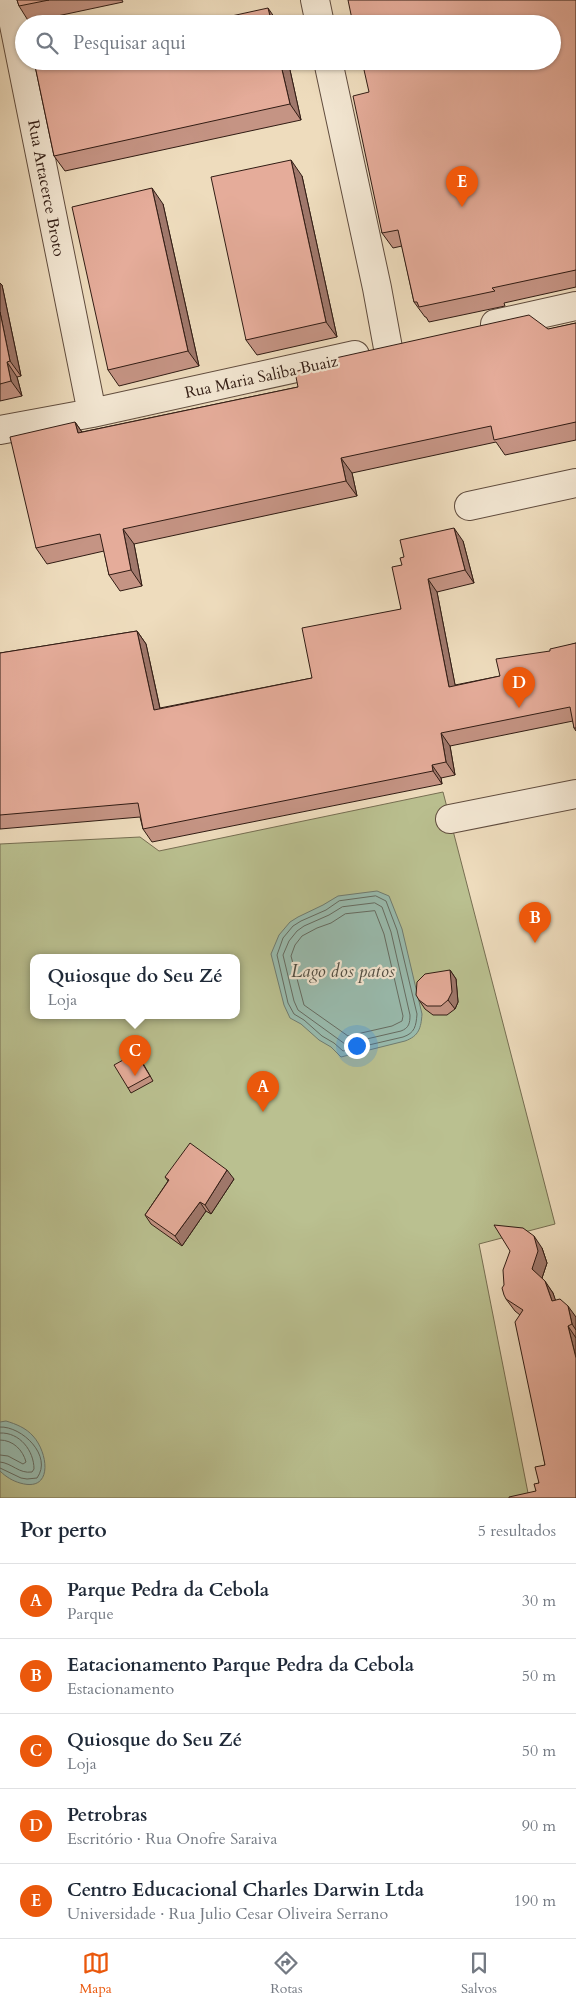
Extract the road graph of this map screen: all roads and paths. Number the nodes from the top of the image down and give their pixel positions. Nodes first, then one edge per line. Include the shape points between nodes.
1 (9, 0) edge
2 (315, 0) edge
3 (318, 15) edge
4 (15, 30) edge
5 (23, 70) edge
6 (330, 70) edge
7 (576, 306) edge
8 (472, 329) edge
9 (416, 342) edge
10 (388, 348) junction
11 (92, 413) junction
12 (0, 430) edge
13 (576, 483) edge
14 (468, 506) dead end
15 (576, 794) edge
16 (450, 819) dead end

1 - 4 street, Rua Artacerce Broto
2 - 3 street
5 - 11 street, Rua Artacerce Broto
6 - 10 street
7 - 8 street
9 - 10 street, Rua Maria Saliba Buaiz
10 - 11 street, Rua Maria Saliba Buaiz
11 - 12 street, Rua Maria Saliba Buaiz
13 - 14 street
15 - 16 street

